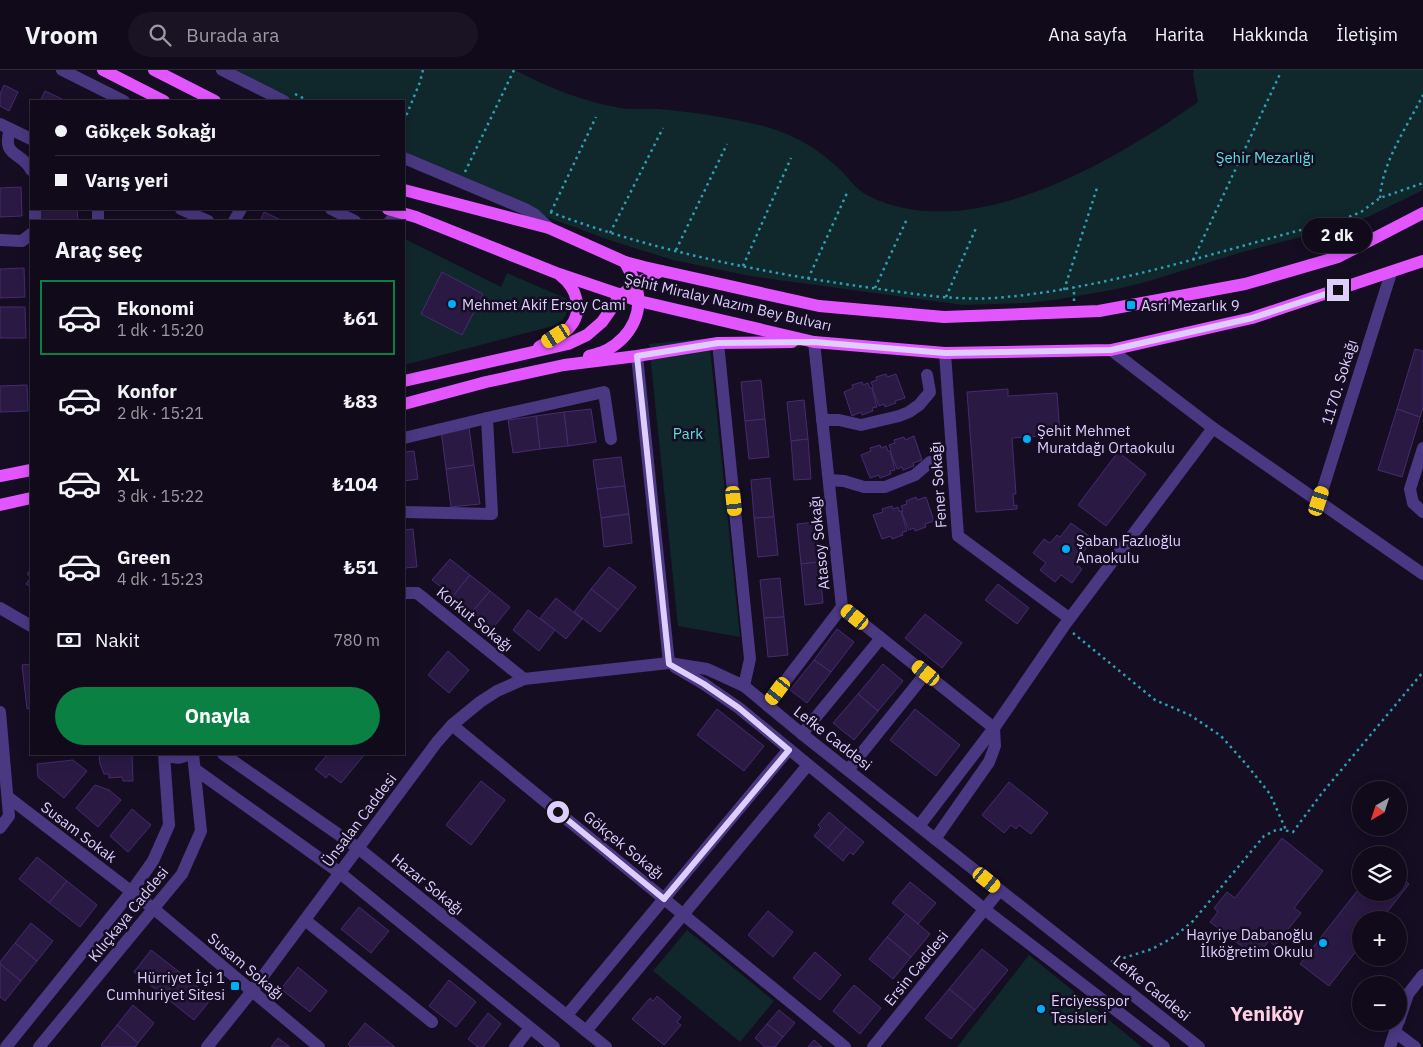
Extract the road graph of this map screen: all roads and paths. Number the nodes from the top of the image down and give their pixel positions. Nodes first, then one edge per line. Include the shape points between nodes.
1 (62, 70) edge
2 (103, 70) edge
3 (154, 70) edge
4 (222, 70) edge
5 (423, 70) edge
6 (514, 70) edge
7 (1280, 74) dead end
8 (1423, 95) edge
9 (108, 98) edge
10 (162, 100) edge
11 (213, 100) edge
12 (282, 100) edge
13 (596, 117) dead end
14 (405, 119) edge
15 (5, 126) edge
16 (663, 128) dead end
17 (30, 138) edge
18 (727, 144) dead end
19 (405, 158) edge
20 (792, 158) dead end
21 (30, 168) edge
22 (464, 176) dead end
23 (1423, 183) edge
24 (1096, 188) dead end
25 (405, 190) edge
26 (847, 193) dead end
27 (1380, 198) junction
28 (543, 209) dead end
29 (183, 210) edge
30 (333, 210) edge
31 (551, 212) junction
32 (1423, 213) edge
33 (392, 214) edge
34 (907, 219) dead end
35 (206, 220) edge
36 (354, 220) edge
37 (549, 228) junction
38 (976, 228) dead end
39 (610, 233) junction
40 (30, 235) edge
41 (0, 240) edge
42 (676, 250) junction
43 (1193, 260) junction
44 (1423, 261) edge
45 (625, 262) junction
46 (743, 266) junction
47 (661, 271) junction
48 (1391, 273) junction
49 (559, 274) junction
50 (808, 279) junction
51 (636, 284) junction
52 (875, 288) junction
53 (1064, 290) junction
54 (621, 295) junction
55 (946, 297) junction
56 (639, 301) junction
57 (814, 342) junction
58 (718, 343) junction
59 (1111, 350) junction
60 (532, 352) junction
61 (945, 353) junction
62 (637, 356) junction
63 (564, 365) junction
64 (927, 375) dead end
65 (405, 381) edge
66 (405, 404) edge
67 (487, 418) junction
68 (822, 420) junction
69 (1214, 428) junction
70 (405, 438) edge
71 (611, 439) dead end
72 (1423, 448) edge
73 (930, 462) dead end
74 (30, 470) edge
75 (0, 476) edge
76 (829, 480) junction
77 (30, 498) edge
78 (1319, 501) junction
79 (0, 505) edge
80 (405, 512) edge
81 (1423, 512) edge
82 (1423, 574) edge
83 (405, 593) edge
84 (842, 607) junction
85 (0, 608) edge
86 (1066, 622) junction
87 (30, 625) edge
88 (881, 638) junction
89 (669, 664) junction
90 (1423, 672) edge
91 (926, 673) junction
92 (524, 679) junction
93 (744, 686) junction
94 (767, 706) junction
95 (0, 712) edge
96 (452, 726) junction
97 (994, 728) junction
98 (802, 734) junction
99 (789, 750) junction
100 (166, 755) edge
101 (168, 755) edge
102 (186, 755) edge
103 (193, 755) edge
104 (224, 755) edge
105 (808, 765) junction
106 (196, 770) junction
107 (848, 770) junction
108 (8, 797) junction
109 (919, 826) junction
110 (0, 828) edge
111 (1286, 830) junction
112 (935, 839) junction
113 (358, 848) junction
114 (340, 873) junction
115 (1000, 890) junction
116 (131, 892) junction
117 (664, 899) junction
118 (154, 909) junction
119 (984, 909) junction
120 (683, 914) junction
121 (305, 920) junction
122 (1097, 966) junction
123 (1423, 975) edge
124 (252, 991) junction
125 (1407, 997) edge
126 (567, 1016) junction
127 (432, 1022) dead end
128 (530, 1028) junction
129 (586, 1031) junction
130 (1395, 1031) edge
131 (1402, 1031) edge
132 (6, 1047) edge
133 (39, 1047) edge
134 (208, 1047) edge
135 (319, 1047) edge
136 (515, 1047) edge
137 (554, 1047) edge
138 (606, 1047) edge
139 (845, 1047) edge
140 (873, 1047) edge
141 (1164, 1047) edge
142 (1199, 1047) edge
143 (1390, 1047) edge
144 (1414, 1047) edge

1 - 9 street
2 - 10 main road
3 - 11 main road
4 - 12 street
5 - 14 path
6 - 22 path
7 - 43 path
8 - 27 path via 1385,168
13 - 31 path
15 - 17 street
15 - 21 street via 8,146
16 - 39 path
18 - 42 path
19 - 37 street via 525,209
20 - 46 path
23 - 27 path
24 - 53 path
25 - 37 main road, Şehit Miralay Nazım Bey Bulvarı
26 - 50 path
27 - 43 path via 1361,212 1344,219
28 - 31 path
29 - 35 street
30 - 36 street
31 - 39 path
32 - 47 main road, Şehit Miralay Nazım Bey Bulvarı via 1338,257 1244,284 1099,311 944,317 819,306
33 - 49 main road, Şehit Miralay Nazım Bey Bulvarı via 416,218
34 - 52 path
37 - 45 main road, Şehit Miralay Nazım Bey Bulvarı
38 - 55 path
39 - 42 path
40 - 41 street via 22,241
42 - 46 path
43 - 53 path
44 - 48 main road, Şehit Miralay Nazım Bey Bulvarı
45 - 47 main road, Şehit Miralay Nazım Bey Bulvarı
45 - 51 main road
46 - 50 path
47 - 51 main road
48 - 59 main road, Şehit Miralay Nazım Bey Bulvarı via 1252,318
48 - 78 street, 1170. Sokağı
49 - 54 main road, Şehit Miralay Nazım Bey Bulvarı
49 - 60 main road via 574,290 577,300 574,320 568,328
50 - 52 path
51 - 54 main road
51 - 56 main road
52 - 55 path
53 - 55 path via 991,299
54 - 56 main road, Şehit Miralay Nazım Bey Bulvarı
54 - 60 main road via 602,322 587,335 568,344
56 - 57 main road, Şehit Miralay Nazım Bey Bulvarı
56 - 63 main road via 634,323 622,339 607,350
57 - 58 main road
57 - 61 main road, Şehit Miralay Nazım Bey Bulvarı
57 - 68 street, Atasoy Sokağı
58 - 62 main road
58 - 93 street via 750,659
59 - 61 main road, Şehit Miralay Nazım Bey Bulvarı
59 - 69 street
60 - 65 main road
61 - 86 street, Fener Sokağı via 958,536
62 - 63 main road
62 - 89 street
63 - 66 main road
64 - 68 street via 930,392 909,412 861,426 836,419
67 - 70 street
67 - 71 street via 604,392
67 - 80 street via 492,514
68 - 76 street, Atasoy Sokağı
69 - 78 street
69 - 86 street
72 - 81 street via 1410,489 1413,503
73 - 76 street via 915,475 885,486 864,488
74 - 75 main road
76 - 84 street, Atasoy Sokağı
77 - 79 main road
78 - 82 street
83 - 92 street, Korkut Sokağı via 417,592
84 - 88 street, Atasoy Sokağı
84 - 94 street
85 - 87 street
86 - 97 street
86 - 111 path via 1156,700 1190,715 1221,736 1270,794
88 - 91 street, Atasoy Sokağı
88 - 98 street
89 - 92 street, Ünsalan Caddesi
89 - 93 street, Lefke Caddesi via 707,669
89 - 99 street via 739,708
90 - 111 path via 1322,793 1294,832
91 - 97 street, Atasoy Sokağı
91 - 107 street
92 - 96 street, Ünsalan Caddesi via 496,691
93 - 94 street, Lefke Caddesi
94 - 98 street, Lefke Caddesi
95 - 108 street
96 - 113 street, Ünsalan Caddesi
96 - 117 street, Gökçek Sokağı
97 - 109 street
97 - 112 street via 995,746 989,762
98 - 107 street, Lefke Caddesi
99 - 105 street
99 - 117 street
100 - 116 street, Kılıçkaya Caddesi via 169,825 153,861
101 - 102 street via 175,758
103 - 106 street, Kılıçkaya Caddesi
104 - 113 street, Hazar Sokağı
105 - 119 street
105 - 120 street
106 - 114 street
106 - 118 street, Kılıçkaya Caddesi via 201,831 182,874
107 - 109 street, Lefke Caddesi
108 - 110 street via 9,816
108 - 116 street, Susam Sokak
109 - 112 street, Lefke Caddesi
111 - 122 path via 1278,829 1264,836 1193,921 1174,937 1152,950
112 - 115 street, Lefke Caddesi
113 - 114 street, Ünsalan Caddesi
113 - 126 street, Hazar Sokağı
114 - 121 street, Ünsalan Caddesi
114 - 128 street
115 - 119 street, Ersin Caddesi
115 - 122 street, Lefke Caddesi
116 - 118 street, Susam Sokak
116 - 132 street, Kılıçkaya Caddesi
117 - 120 street, Gökçek Sokağı
117 - 126 street
118 - 124 street, Susam Sokağı
118 - 133 street, Kılıçkaya Caddesi
119 - 140 street, Ersin Caddesi
119 - 141 street
120 - 129 street
120 - 139 street, Gökçek Sokağı
121 - 124 street, Ünsalan Caddesi
121 - 127 street
122 - 142 street, Lefke Caddesi
123 - 125 street
124 - 134 street, Ünsalan Caddesi
124 - 135 street, Susam Sokağı
126 - 129 street, Hazar Sokağı
128 - 136 street
128 - 137 street
129 - 138 street, Hazar Sokağı
130 - 143 street
131 - 144 street

